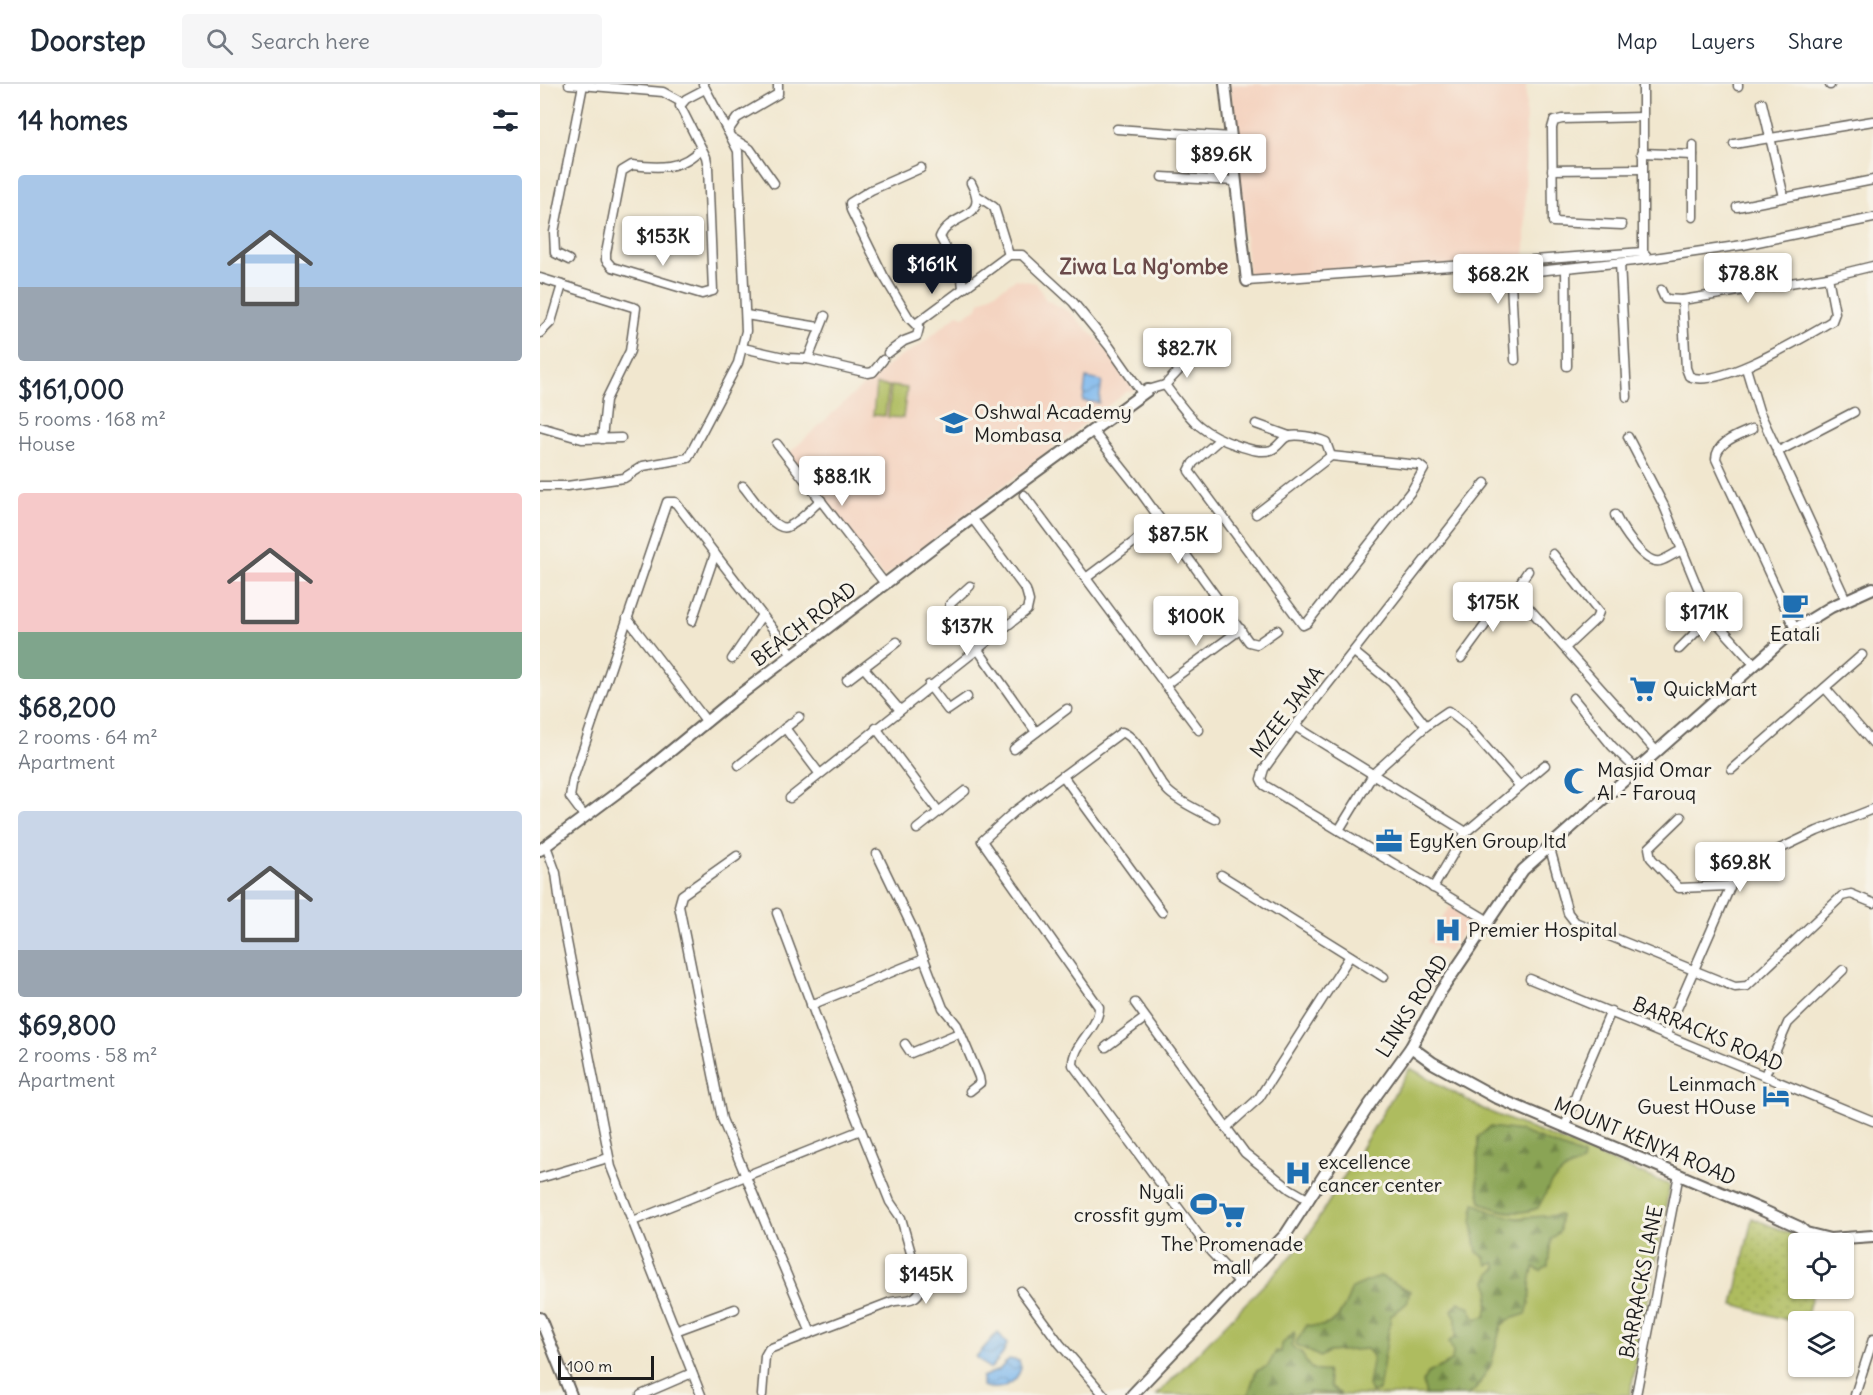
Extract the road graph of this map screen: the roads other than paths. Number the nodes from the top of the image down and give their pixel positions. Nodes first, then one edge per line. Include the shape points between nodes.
1 (569, 84) edge
2 (778, 84) edge
3 (1225, 84) edge
4 (1643, 84) edge
5 (583, 85) edge
6 (704, 86) edge
7 (681, 102) junction
8 (1762, 103) dead end
9 (1643, 117) junction
10 (1873, 120) edge
11 (1117, 129) dead end
12 (730, 134) junction
13 (1230, 137) junction
14 (1772, 138) junction
15 (1734, 144) dead end
16 (1693, 145) dead end
17 (701, 148) junction
18 (1642, 153) junction
19 (1693, 155) junction
20 (921, 168) dead end
21 (1642, 169) junction
22 (1552, 171) junction
23 (1162, 177) dead end
24 (1873, 180) edge
25 (1235, 181) junction
26 (774, 183) dead end
27 (971, 183) dead end
28 (979, 197) junction
29 (1784, 197) junction
30 (1737, 207) dead end
31 (1693, 217) dead end
32 (1873, 218) edge
33 (1622, 225) dead end
34 (1009, 255) junction
35 (1646, 255) junction
36 (569, 260) dead end
37 (1620, 262) junction
38 (1873, 266) edge
39 (1566, 267) junction
40 (1828, 277) junction
41 (540, 278) edge
42 (1246, 281) joint
43 (562, 285) junction
44 (963, 288) junction
45 (1660, 290) dead end
46 (1682, 300) junction
47 (746, 315) junction
48 (825, 316) dead end
49 (917, 324) junction
50 (819, 327) junction
51 (540, 333) edge
52 (743, 348) junction
53 (1214, 358) dead end
54 (808, 359) junction
55 (1515, 360) dead end
56 (1567, 366) dead end
57 (1746, 368) junction
58 (1165, 385) junction
59 (1145, 391) junction
60 (1627, 397) dead end
61 (1854, 411) dead end
62 (1256, 424) dead end
63 (540, 427) edge
64 (1752, 429) dead end
65 (1092, 430) junction
66 (1288, 436) junction
67 (1628, 437) dead end
68 (621, 438) dead end
69 (602, 439) junction
70 (1220, 440) junction
71 (777, 444) dead end
72 (1777, 452) junction
73 (1331, 456) junction
74 (1485, 483) dead end
75 (540, 486) edge
76 (743, 486) dead end
77 (1024, 495) dead end
78 (821, 500) junction
79 (1256, 514) dead end
80 (1615, 515) dead end
81 (972, 518) junction
82 (1162, 521) junction
83 (1682, 550) junction
84 (1553, 554) dead end
85 (715, 555) junction
86 (1528, 571) dead end
87 (1086, 578) junction
88 (886, 585) junction
89 (970, 586) dead end
90 (1873, 588) edge
91 (1520, 598) junction
92 (1846, 600) junction
93 (762, 615) junction
94 (627, 618) junction
95 (1710, 618) junction
96 (692, 621) dead end
97 (1241, 629) junction
98 (1796, 629) junction
99 (1278, 630) dead end
100 (897, 642) dead end
101 (1566, 647) junction
102 (977, 648) junction
103 (1679, 649) dead end
104 (1354, 652) junction
105 (793, 655) junction
106 (1862, 655) dead end
107 (1461, 658) dead end
108 (732, 659) dead end
109 (1754, 664) junction
110 (864, 668) junction
111 (847, 680) dead end
112 (1165, 685) junction
113 (930, 686) junction
114 (1825, 688) junction
115 (967, 697) dead end
116 (1573, 699) dead end
117 (899, 709) junction
118 (1067, 709) dead end
119 (799, 717) dead end
120 (706, 722) junction
121 (1295, 726) junction
122 (1426, 726) junction
123 (786, 728) junction
124 (876, 728) junction
125 (1199, 730) dead end
126 (1036, 732) junction
127 (1873, 743) edge
128 (1014, 750) dead end
129 (1656, 751) junction
130 (739, 765) dead end
131 (1545, 765) dead end
132 (1636, 769) junction
133 (1732, 769) dead end
134 (819, 773) junction
135 (1374, 773) junction
136 (1063, 776) junction
137 (1519, 785) junction
138 (965, 791) dead end
139 (790, 798) dead end
140 (1873, 809) edge
141 (939, 812) junction
142 (585, 817) junction
143 (1680, 817) dead end
144 (1215, 819) dead end
145 (917, 830) dead end
146 (1339, 830) junction
147 (1466, 832) junction
148 (1549, 845) junction
149 (543, 848) edge
150 (877, 854) dead end
151 (737, 856) dead end
152 (1221, 875) dead end
153 (1728, 886) junction
154 (1433, 888) junction
155 (1873, 903) edge
156 (1162, 912) dead end
157 (777, 913) dead end
158 (1487, 920) junction
159 (1350, 956) junction
160 (924, 959) junction
161 (1843, 970) dead end
162 (1692, 971) junction
163 (1384, 977) dead end
164 (1530, 979) dead end
165 (1135, 1003) dead end
166 (811, 1005) junction
167 (1611, 1011) junction
168 (1145, 1018) junction
169 (959, 1033) junction
170 (1666, 1034) junction
171 (905, 1044) dead end
172 (1106, 1047) dead end
173 (1411, 1047) junction
174 (1765, 1075) junction
175 (970, 1090) dead end
176 (1873, 1121) edge
177 (1565, 1127) junction
178 (1226, 1128) junction
179 (861, 1130) junction
180 (608, 1158) junction
181 (1679, 1174) junction
182 (746, 1177) junction
183 (540, 1178) edge
184 (1309, 1200) junction
185 (633, 1221) junction
186 (1873, 1236) edge
187 (1241, 1284) junction
188 (1021, 1291) dead end
189 (735, 1308) dead end
190 (540, 1318) edge
191 (678, 1330) junction
192 (811, 1333) junction
193 (1873, 1339) edge
194 (692, 1373) junction
195 (571, 1395) edge
196 (641, 1395) edge
197 (701, 1395) edge
198 (762, 1395) edge
199 (1104, 1395) edge
200 (1132, 1395) edge
201 (1636, 1395) edge
202 (1855, 1395) edge

1 - 5 street
2 - 12 street via 778,94 737,118
3 - 13 main road
4 - 9 street
5 - 7 street via 663,92
5 - 36 street via 554,232 555,253
6 - 7 street
6 - 12 street
7 - 17 street via 680,110
8 - 14 street
9 - 18 street
9 - 22 street via 1557,120 1552,128
10 - 14 street
11 - 13 street
12 - 26 street via 750,149
12 - 47 street via 738,151
13 - 25 main road
14 - 15 street
14 - 29 street
16 - 19 street
17 - 17 street via 708,167 713,291 702,294 612,267 606,253 617,192 626,167 676,166
18 - 19 street
18 - 21 street
19 - 31 street
20 - 49 street via 871,190 850,205 883,275 909,318
21 - 22 street
21 - 35 street
22 - 33 street via 1554,224
23 - 25 street
24 - 29 street
25 - 42 main road
27 - 28 street
28 - 34 street via 994,207
28 - 44 street via 974,209 940,237
29 - 30 street
32 - 35 street via 1743,245
34 - 44 street
34 - 59 street via 1029,259 1073,302
35 - 37 street
35 - 42 street
37 - 39 street
37 - 60 street
38 - 40 street
39 - 55 street via 1518,273 1512,278
39 - 56 street
40 - 46 street
40 - 57 street via 1833,320
41 - 43 street
43 - 51 street via 551,322
43 - 69 street via 636,308 630,351 606,400
44 - 49 street
45 - 46 street via 1665,298
46 - 57 street via 1689,376 1697,378
47 - 50 street
47 - 52 street
48 - 50 street
49 - 54 street via 917,336 885,356 873,372
50 - 54 street
52 - 54 street
52 - 75 street via 724,393 688,458 643,466 624,478
53 - 58 street via 1203,346
57 - 72 street via 1756,405
58 - 59 street
58 - 70 street via 1192,422
59 - 65 main road, BEACH ROAD
61 - 72 street
62 - 66 street
63 - 69 street via 582,439
64 - 98 street via 1723,444 1716,459
65 - 81 main road, BEACH ROAD
65 - 82 street
66 - 70 street via 1266,451
66 - 73 street via 1323,441
67 - 83 street
68 - 69 street
70 - 73 street via 1189,471 1303,625 1425,470 1419,465
71 - 78 street
72 - 92 street
73 - 79 street
74 - 104 street, MZEE JAMA
76 - 78 street via 781,528 788,527
77 - 87 street
78 - 88 street
80 - 83 street via 1628,539 1654,560
81 - 88 main road, BEACH ROAD
81 - 102 street via 1019,579 1029,601 1025,612
82 - 87 street
82 - 97 street
83 - 95 street
84 - 101 street via 1599,612
85 - 93 street
85 - 94 street via 675,502 667,502
85 - 96 street
86 - 91 street via 1516,589
87 - 112 street
88 - 105 main road, BEACH ROAD
89 - 102 street via 949,608
90 - 92 main road, LINKS ROAD
91 - 101 street
91 - 107 street via 1499,606
92 - 98 main road, LINKS ROAD
93 - 105 street
93 - 108 street
94 - 120 street
94 - 142 street via 570,792
95 - 103 street
95 - 109 street
97 - 99 street via 1249,642 1256,644
97 - 112 street
98 - 109 main road, LINKS ROAD
100 - 110 street
101 - 129 street
102 - 113 street
102 - 126 street
104 - 121 street, MZEE JAMA
104 - 122 street via 1392,683
105 - 120 main road, BEACH ROAD
106 - 114 street
109 - 129 main road, LINKS ROAD
110 - 111 street
110 - 117 street
112 - 125 street
113 - 115 street via 948,710
113 - 117 street
114 - 127 street
114 - 133 street
116 - 132 street
117 - 124 street
118 - 126 street
119 - 123 street
120 - 142 main road, BEACH ROAD
121 - 135 street
121 - 146 street, MZEE JAMA via 1264,769 1262,783
122 - 135 street
122 - 137 street via 1444,712 1452,712
123 - 130 street
123 - 134 street
124 - 134 street
124 - 141 street
126 - 128 street
129 - 132 main road, LINKS ROAD
131 - 137 street
132 - 148 main road, LINKS ROAD
134 - 139 street
135 - 146 street
135 - 147 street
136 - 144 street via 1116,734 1125,733 1167,790
136 - 156 street
136 - 187 street via 983,837 982,842 1099,1007 1073,1065 1211,1252
137 - 147 street
138 - 141 street
140 - 153 street via 1744,864
141 - 145 street
142 - 149 main road, BEACH ROAD
143 - 153 street via 1649,848 1651,858 1679,888
146 - 154 street, MZEE JAMA
147 - 154 street
148 - 158 main road, LINKS ROAD via 1515,879
148 - 162 street via 1571,918
149 - 180 street via 559,885
150 - 160 street
151 - 182 street via 682,895 679,904 717,1101
152 - 159 street
153 - 162 street
154 - 158 street, MZEE JAMA
155 - 162 street via 1851,894 1842,896 1747,986 1728,986
157 - 166 street
158 - 173 main road, LINKS ROAD
159 - 163 street
159 - 178 street via 1259,1098
160 - 166 street
160 - 169 street via 943,1008
161 - 174 street via 1788,1023
162 - 170 street
164 - 167 street, BARRACKS ROAD
165 - 168 street
166 - 179 street
167 - 170 street, BARRACKS ROAD
167 - 177 street
168 - 172 street
168 - 178 street
169 - 171 street via 919,1052 911,1053
169 - 175 street via 980,1083
170 - 174 street, BARRACKS ROAD
173 - 177 main road, MOUNT KENYA ROAD via 1495,1097
173 - 184 main road, LINKS ROAD
174 - 176 street, BARRACKS ROAD
177 - 181 main road, MOUNT KENYA ROAD
178 - 184 street via 1257,1164
179 - 182 street
179 - 192 street via 890,1202 901,1218 921,1288 912,1299 891,1302
180 - 183 street
180 - 185 street
181 - 186 main road, MOUNT KENYA ROAD via 1806,1233 1830,1239
181 - 201 street, BARRACKS LANE
182 - 185 street
182 - 192 street
184 - 187 main road, LINKS ROAD via 1286,1234
185 - 191 street
187 - 200 main road, LINKS ROAD
188 - 199 street
189 - 191 street
190 - 195 main road
191 - 194 street
192 - 198 street via 767,1351
193 - 202 street
194 - 196 street
194 - 197 street

